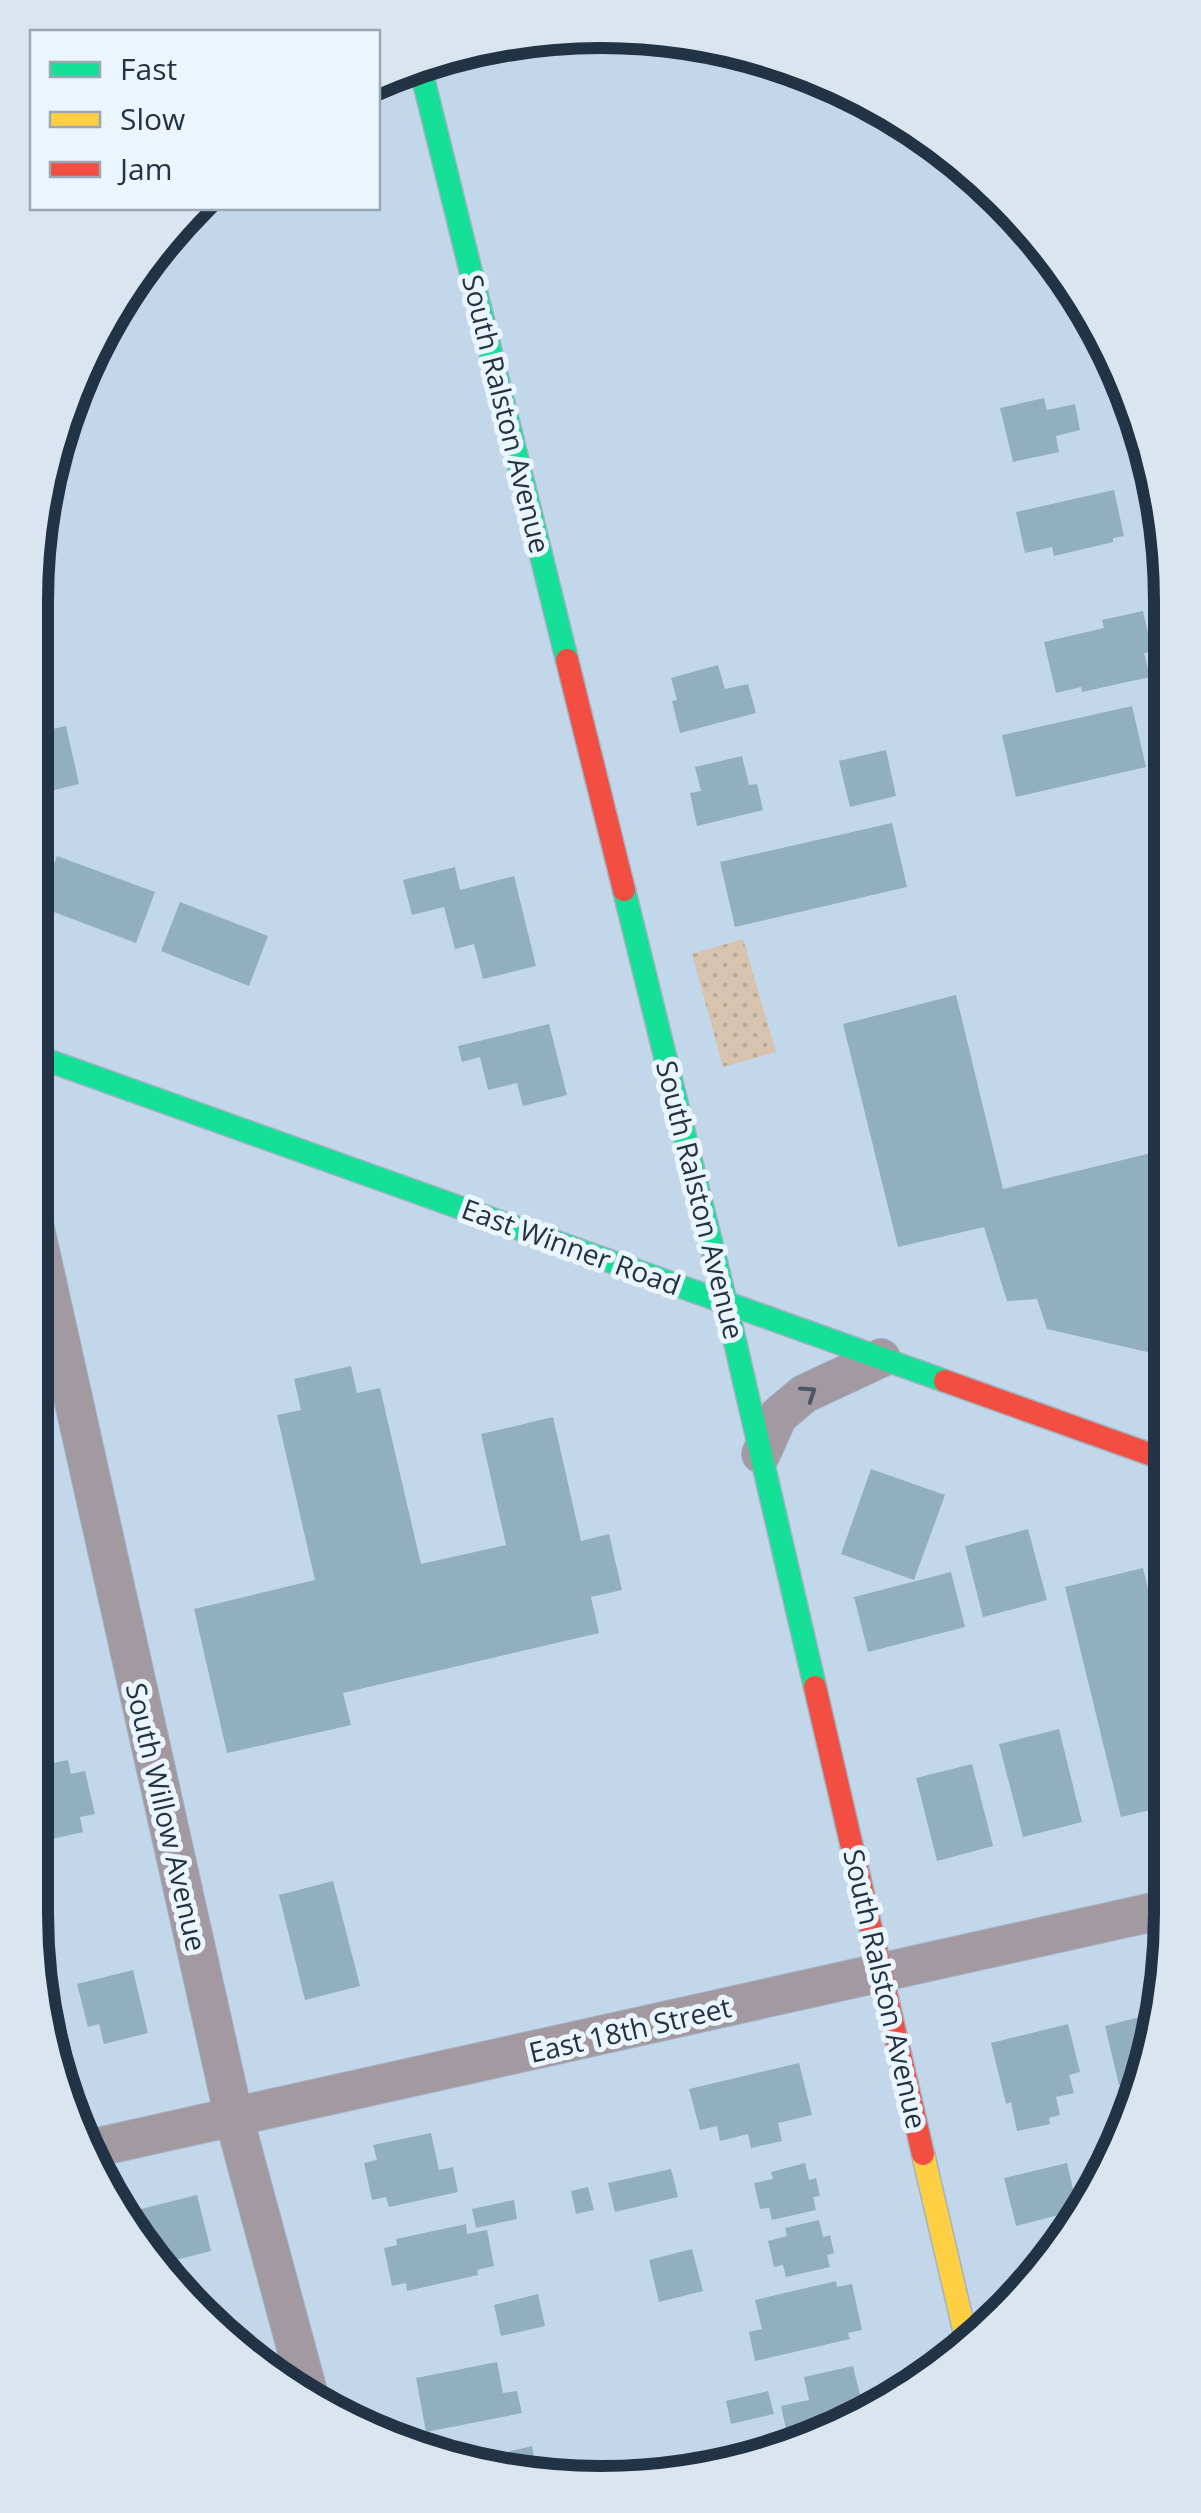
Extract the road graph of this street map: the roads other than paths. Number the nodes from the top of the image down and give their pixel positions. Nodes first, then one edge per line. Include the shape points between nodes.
1 (423, 77) edge
2 (48, 1060) edge
3 (48, 1286) edge
4 (726, 1303) junction
5 (881, 1358) junction
6 (761, 1454) junction
7 (1154, 1455) edge
8 (1154, 1912) edge
9 (882, 1973) junction
10 (234, 2118) junction
11 (100, 2147) edge
12 (964, 2329) edge
13 (305, 2379) edge

1 - 4 street, South Ralston Avenue
2 - 4 street, East Winner Road
3 - 10 street, South Willow Avenue
4 - 5 street, East Winner Road
4 - 6 street, South Ralston Avenue
6 -> 5 street via 778,1416 804,1394
5 - 7 street, East Winner Road
6 - 9 street, South Ralston Avenue
8 - 9 street, East 18th Street
9 - 10 street, East 18th Street
9 - 12 street, South Ralston Avenue
10 - 11 street, East 18th Street
10 - 13 street, South Willow Avenue

